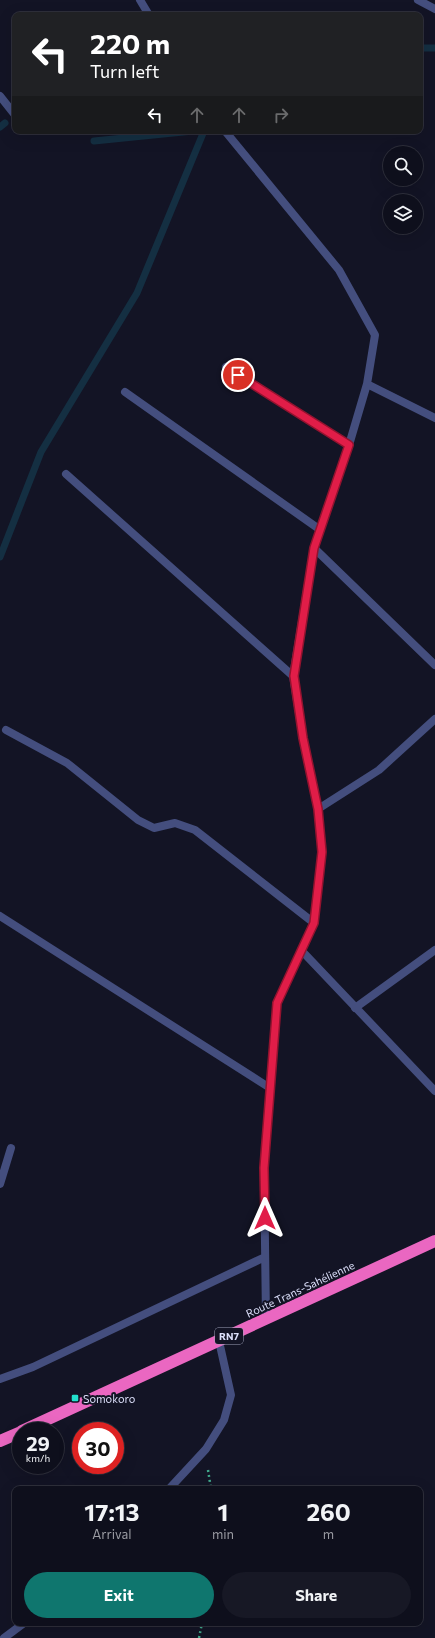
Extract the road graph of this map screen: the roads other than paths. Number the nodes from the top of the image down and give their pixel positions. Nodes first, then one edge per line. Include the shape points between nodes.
1 (140, 0) edge
2 (418, 0) edge
3 (435, 8) edge
4 (147, 12) edge
5 (0, 96) edge
6 (12, 111) edge
7 (227, 134) edge
8 (226, 367) dead end
9 (367, 384) junction
10 (125, 392) dead end
11 (435, 418) edge
12 (349, 445) junction
13 (66, 474) dead end
14 (319, 529) junction
15 (314, 548) junction
16 (435, 665) edge
17 (294, 676) junction
18 (435, 719) edge
19 (6, 730) dead end
20 (318, 809) junction
21 (0, 916) edge
22 (314, 923) junction
23 (301, 950) junction
24 (435, 950) edge
25 (355, 1008) junction
26 (270, 1088) junction
27 (435, 1091) edge
28 (10, 1148) dead end
29 (0, 1184) edge
30 (435, 1241) edge
31 (265, 1256) junction
32 (266, 1319) junction
33 (219, 1341) junction
34 (0, 1379) edge
35 (42, 1422) edge
36 (12, 1436) edge
37 (0, 1441) edge
38 (172, 1486) edge
39 (20, 1626) edge
40 (4, 1638) edge

1 - 4 street
2 - 3 street
5 - 6 street
7 - 9 street via 339,270 375,335
8 - 12 street
9 - 11 street
9 - 12 street
10 - 14 street
12 - 14 street
13 - 17 street
14 - 15 street
15 - 16 street
15 - 17 street
17 - 20 street via 303,738
18 - 20 street via 379,770
19 - 22 street via 67,763 138,820 154,828 175,824 195,830
20 - 22 street via 322,852
21 - 26 street
22 - 23 street
23 - 25 street
23 - 26 street via 277,1003
24 - 25 street
25 - 27 street
26 - 31 street via 264,1168
28 - 29 street
30 - 32 highway, Route Trans-Sahélienne / RN7
31 - 32 street
31 - 34 street via 33,1367
32 - 33 highway, Route Trans-Sahélienne / RN7
33 - 35 highway, Route Trans-Sahélienne / RN7
33 - 38 street via 231,1395 224,1420 206,1449
36 - 37 highway, Route Trans-Sahélienne / RN7
39 - 40 street

